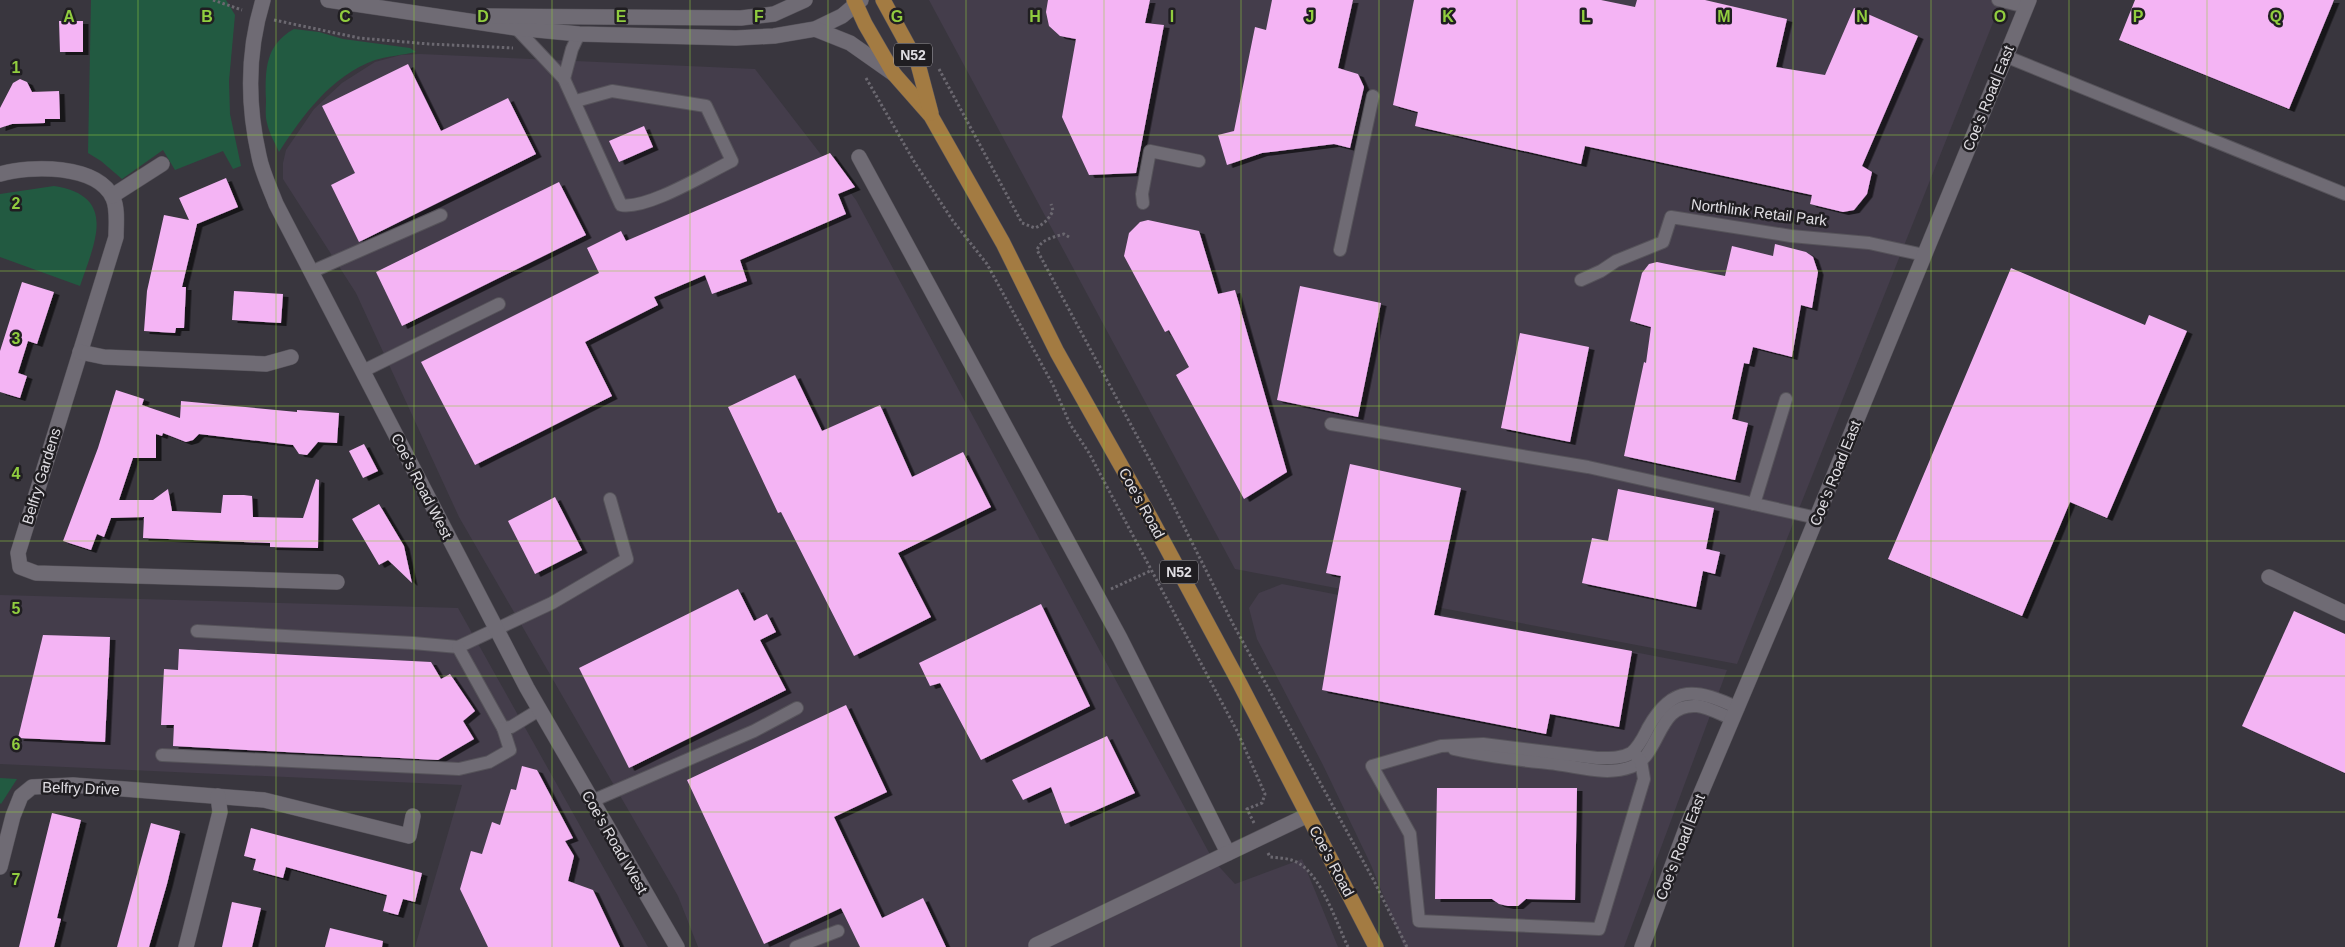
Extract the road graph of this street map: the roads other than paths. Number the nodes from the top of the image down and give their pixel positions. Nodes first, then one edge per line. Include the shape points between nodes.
1 (262, 0) edge
2 (328, 0) edge
3 (805, 0) edge
4 (883, 0) edge
5 (1998, 0) edge
6 (857, 2) edge
7 (2027, 4) edge
8 (442, 16) junction
9 (516, 28) junction
10 (815, 29) junction
11 (579, 34) junction
12 (2005, 56) junction
13 (894, 74) junction
14 (564, 79) junction
15 (1374, 96) dead end
16 (576, 101) junction
17 (931, 116) junction
18 (859, 157) dead end
19 (1198, 162) dead end
20 (162, 164) dead end
21 (0, 174) edge
22 (2344, 189) edge
23 (112, 196) junction
24 (1143, 203) dead end
25 (441, 215) dead end
26 (1340, 250) dead end
27 (1924, 255) junction
28 (311, 272) junction
29 (1581, 280) dead end
30 (499, 304) dead end
31 (80, 352) junction
32 (291, 357) dead end
33 (363, 371) junction
34 (1786, 399) dead end
35 (1331, 424) dead end
36 (610, 499) dead end
37 (1754, 504) junction
38 (1817, 518) junction
39 (2269, 577) dead end
40 (337, 582) dead end
41 (2345, 613) edge
42 (496, 628) junction
43 (197, 631) dead end
44 (458, 647) junction
45 (797, 708) dead end
46 (539, 710) junction
47 (1735, 713) junction
48 (503, 728) junction
49 (162, 755) dead end
50 (1637, 756) junction
51 (218, 796) junction
52 (592, 801) junction
53 (1308, 815) junction
54 (413, 816) dead end
55 (1228, 853) junction
56 (0, 867) edge
57 (838, 931) dead end
58 (1036, 945) dead end
59 (186, 947) edge
60 (676, 947) edge
61 (796, 947) edge
62 (1376, 947) edge
63 (1642, 947) edge

1 - 28 street, Coe's Road West via 250,60 249,86 259,158 276,204
2 - 8 street
3 - 8 street via 774,14 741,18
4 - 17 main road, Coe's Road / N52 via 918,64
5 - 7 lane
6 - 10 street via 842,16
6 - 13 main road, Coe's Road / N52 via 865,24
7 - 12 street, Coe's Road East
8 - 9 street
9 - 11 street
9 - 14 lane
10 - 11 street via 736,38
10 - 13 street via 850,43
11 - 14 lane
12 - 22 lane
12 - 27 street, Coe's Road East
13 - 17 main road, Coe's Road / N52
14 - 16 lane
15 - 26 lane
16 - 16 lane via 621,205 632,207 663,195 732,161 706,106 612,91
17 - 53 main road, Coe's Road / N52 via 1003,244 1057,352 1150,517
18 - 55 street via 1097,595
19 - 24 lane via 1150,151
20 - 23 street
21 - 23 street via 54,168 84,174
23 - 31 street, Belfry Gardens via 116,236
25 - 28 lane
27 - 29 lane, Northlink Retail Park via 1869,243 1791,236 1671,217 1663,242 1616,261
27 - 38 street, Coe's Road East
28 - 33 street, Coe's Road West
30 - 33 lane
31 - 32 street via 104,357 266,364
31 - 40 street, Belfry Gardens via 18,552 20,567 36,572
33 - 42 street, Coe's Road West
34 - 37 lane
35 - 37 lane via 1588,467
36 - 42 lane via 627,559 552,603
37 - 38 lane
38 - 47 street, Coe's Road East
39 - 41 street
42 - 44 lane
42 - 46 street, Coe's Road West
43 - 44 lane
44 - 48 lane
45 - 52 lane via 754,731
46 - 48 lane via 511,727
46 - 52 street, Coe's Road West
47 - 50 lane via 1698,706 1682,707 1670,715
47 - 63 street, Coe's Road East via 1687,826
48 - 49 lane via 510,750 489,762 459,769
50 - 50 lane via 1631,767 1596,770 1482,756 1441,746 1372,766 1410,834 1420,921 1599,929 1644,779
51 - 54 street, Belfry Drive via 264,800 409,836
51 - 56 street, Belfry Drive via 73,785 32,787 21,796 13,816
51 - 59 street via 220,812
52 - 60 street, Coe's Road West
53 - 55 street
53 - 62 main road, Coe's Road / N52
55 - 58 street
57 - 61 lane

